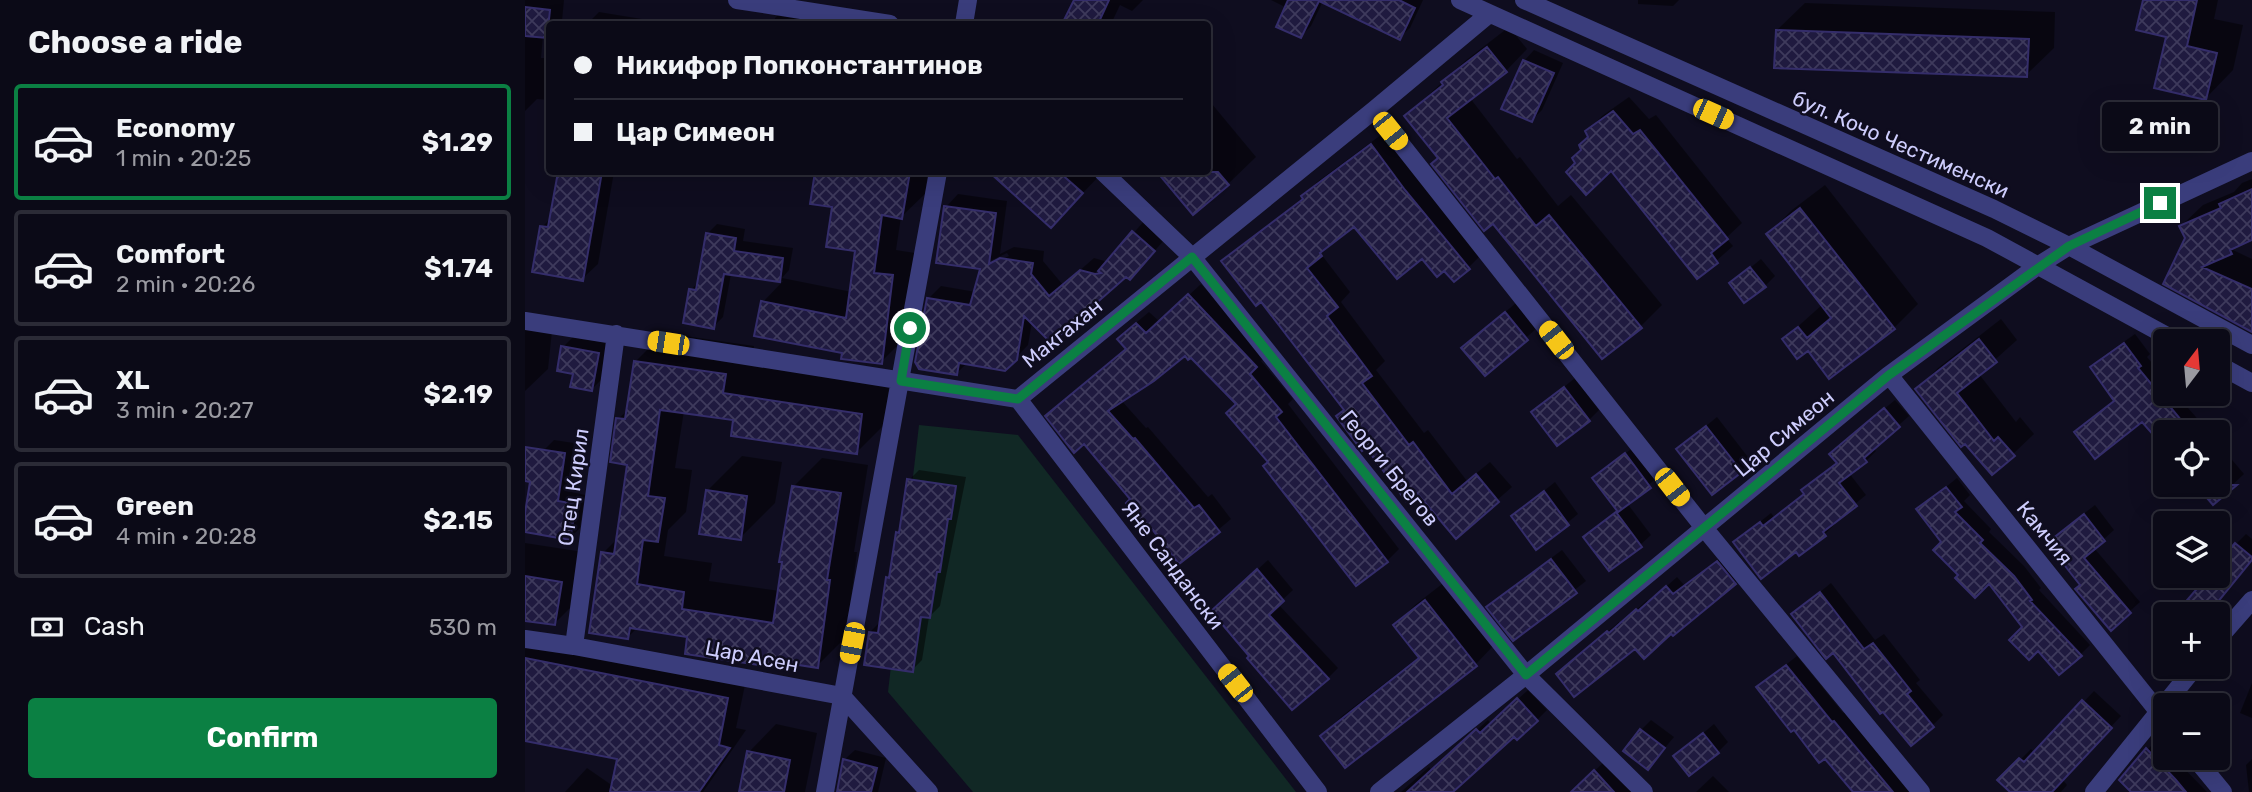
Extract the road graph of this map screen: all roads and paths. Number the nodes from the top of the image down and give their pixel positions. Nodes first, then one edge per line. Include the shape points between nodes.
1 (737, 0) edge
2 (968, 0) edge
3 (1460, 0) edge
4 (1524, 0) edge
5 (809, 6) edge
6 (1491, 7) edge
7 (876, 21) edge
8 (964, 21) edge
9 (1374, 110) junction
10 (2252, 161) edge
11 (937, 175) edge
12 (1106, 175) edge
13 (2069, 246) junction
14 (1192, 257) junction
15 (2039, 265) junction
16 (525, 321) edge
17 (2154, 329) edge
18 (616, 334) junction
19 (2252, 345) edge
20 (2230, 371) edge
21 (1889, 375) junction
22 (901, 381) junction
23 (2252, 383) edge
24 (1018, 399) junction
25 (1705, 529) junction
26 (2252, 600) edge
27 (2230, 625) edge
28 (525, 639) edge
29 (574, 646) junction
30 (1526, 675) junction
31 (842, 696) junction
32 (2153, 705) edge
33 (2153, 724) edge
34 (2205, 770) edge
35 (825, 792) edge
36 (929, 792) edge
37 (1318, 792) edge
38 (1379, 792) edge
39 (1644, 792) edge
40 (1921, 792) edge
41 (2094, 792) edge
42 (2223, 792) edge

1 - 5 street
2 - 8 street
3 - 6 street
4 - 13 street, бул. Кочо Честименски
5 - 7 street
6 - 9 street, Макгахан
6 - 15 street
9 - 14 street, Макгахан
9 - 25 street
10 - 13 street, Цар Симеон
11 - 22 street
12 - 14 street, Георги Брегов
13 - 15 street, Цар Симеон
13 - 19 street, бул. Кочо Честименски
14 - 24 street, Макгахан
14 - 30 street, Георги Брегов
15 - 17 street
15 - 21 street, Цар Симеон
16 - 18 street, Макгахан
18 - 22 street, Макгахан
18 - 29 street, Отец Кирил
20 - 23 street
21 - 25 street, Цар Симеон
21 - 32 street, Камчия
22 - 24 street, Макгахан
22 - 31 street
24 - 37 street, Яне Сандански
25 - 30 street, Цар Симеон
25 - 40 street
26 - 27 street
28 - 29 street, Цар Асен
29 - 31 street, Цар Асен
30 - 38 street, Цар Симеон
30 - 39 street, Георги Брегов
31 - 35 street
31 - 36 street
33 - 41 street
34 - 42 street

